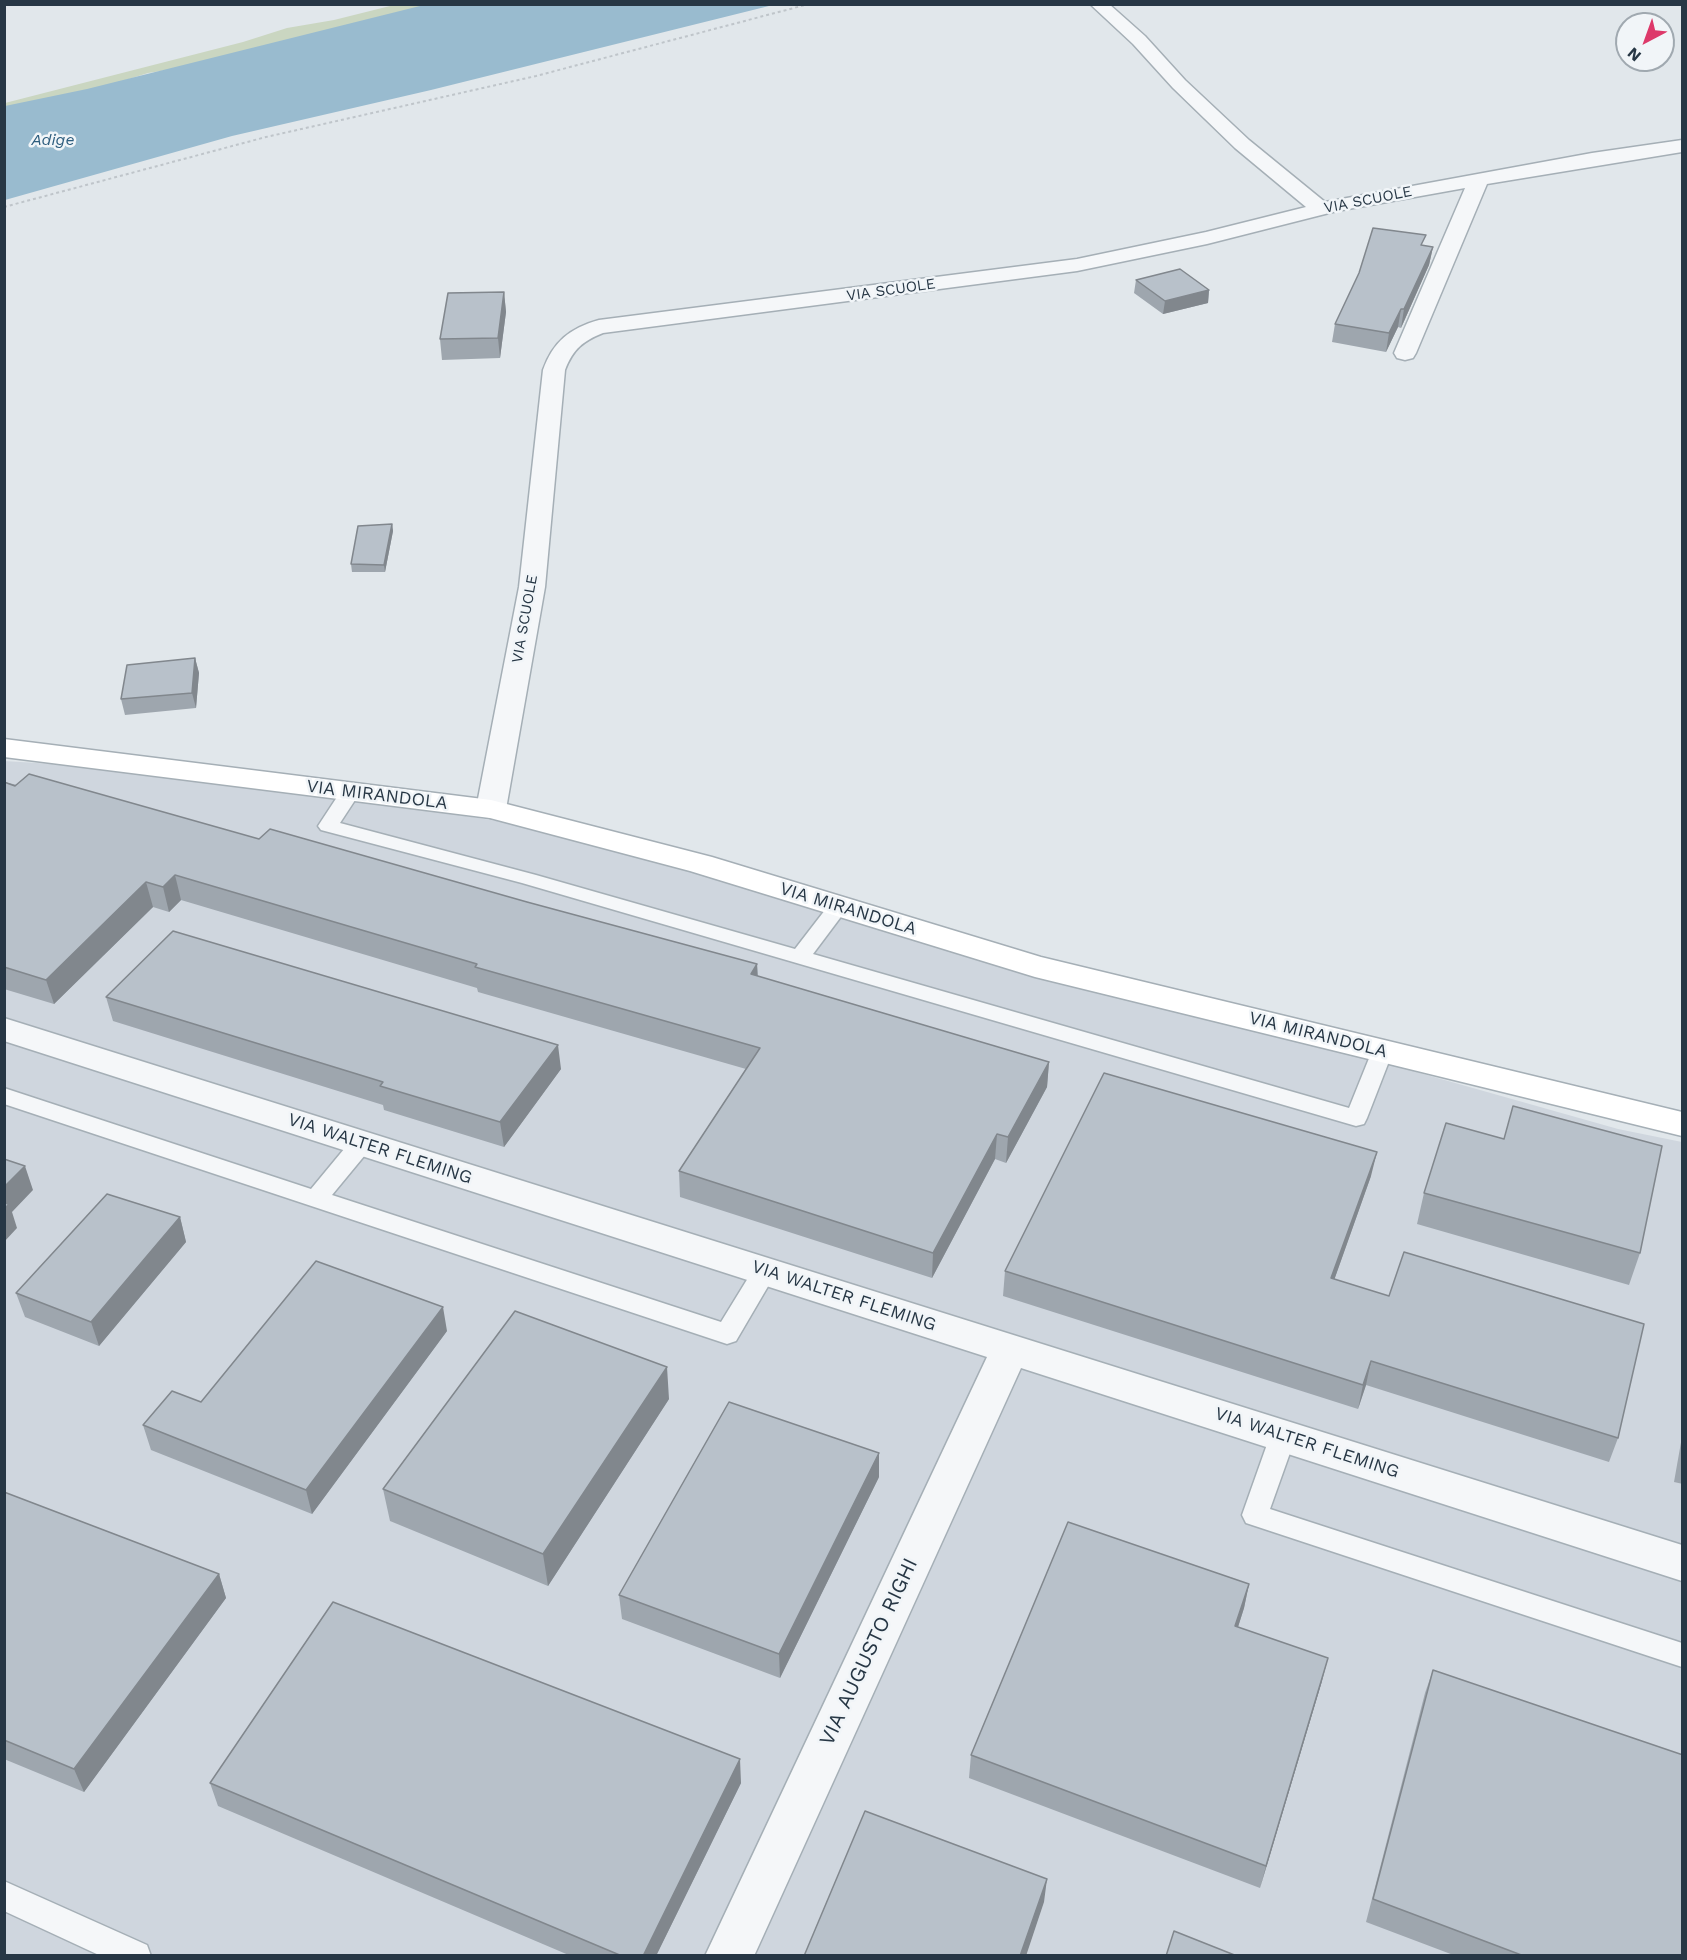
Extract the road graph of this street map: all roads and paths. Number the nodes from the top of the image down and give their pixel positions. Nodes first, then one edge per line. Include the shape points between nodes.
1 (809, 4) edge
2 (1098, 4) edge
3 (1683, 146) edge
4 (1479, 179) junction
5 (4, 207) edge
6 (1321, 209) junction
7 (1405, 353) dead end
8 (4, 748) edge
9 (351, 791) junction
10 (491, 809) junction
11 (839, 906) junction
12 (799, 958) junction
13 (5, 1031) edge
14 (1382, 1051) junction
15 (4, 1096) edge
16 (1683, 1124) edge
17 (362, 1143) junction
18 (316, 1199) junction
19 (765, 1271) junction
20 (1010, 1349) junction
21 (1283, 1436) junction
22 (1683, 1563) edge
23 (1683, 1655) edge
24 (4, 1895) edge
25 (136, 1956) edge
26 (729, 1956) edge

1 - 5 path via 536,76 266,137
2 - 6 street via 1242,144
3 - 4 street, VIA SCUOLE
4 - 6 street, VIA SCUOLE
4 - 7 street
6 - 10 street, VIA SCUOLE via 1077,265 599,327 577,335 560,351 554,370 532,587
8 - 9 street, VIA MIRANDOLA
9 - 10 street, VIA MIRANDOLA
9 - 12 lane via 327,826 529,879
10 - 11 street, VIA MIRANDOLA via 701,864
11 - 12 lane
11 - 14 street, VIA MIRANDOLA via 1035,966
12 - 14 lane via 1356,1118
13 - 17 street, VIA WALTER FLEMING
14 - 16 street, VIA MIRANDOLA
15 - 18 lane
17 - 18 lane
17 - 19 street, VIA WALTER FLEMING
18 - 19 lane via 727,1334
19 - 20 street, VIA WALTER FLEMING
20 - 21 street, VIA WALTER FLEMING
20 - 26 street, VIA AUGUSTO RIGHI
21 - 22 street, VIA WALTER FLEMING
21 - 23 lane via 1255,1515
24 - 25 lane

